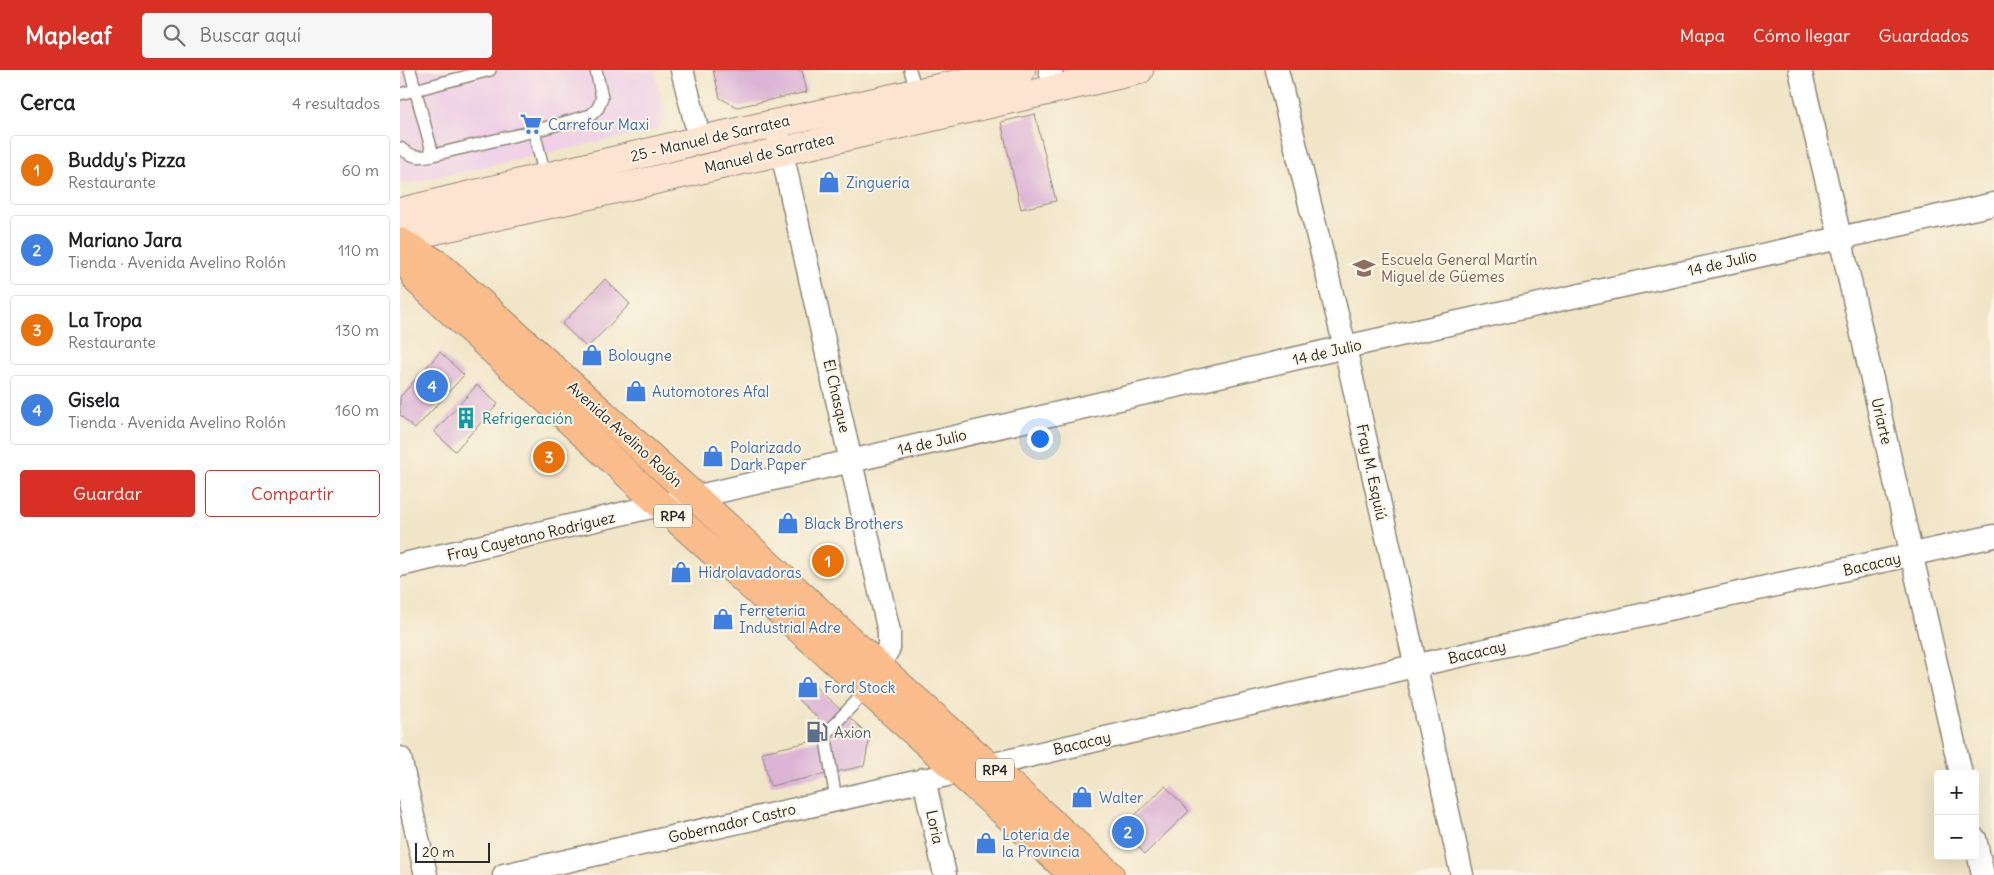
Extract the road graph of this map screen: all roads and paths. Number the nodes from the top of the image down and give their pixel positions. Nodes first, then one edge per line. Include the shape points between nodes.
1 (410, 70) edge
2 (490, 70) edge
3 (596, 70) edge
4 (682, 70) edge
5 (1021, 70) edge
6 (1139, 70) edge
7 (1277, 70) edge
8 (1800, 70) edge
9 (1053, 80) edge
10 (913, 81) edge
11 (416, 90) junction
12 (400, 94) edge
13 (775, 123) junction
14 (534, 131) junction
15 (700, 140) junction
16 (400, 148) edge
17 (781, 151) junction
18 (433, 155) junction
19 (545, 176) junction
20 (1994, 204) edge
21 (400, 212) edge
22 (1840, 237) junction
23 (400, 238) edge
24 (400, 242) edge
25 (400, 248) edge
26 (1345, 347) junction
27 (852, 461) junction
28 (696, 498) junction
29 (662, 506) junction
30 (1994, 536) edge
31 (1913, 555) junction
32 (400, 565) edge
33 (1414, 666) junction
34 (873, 678) junction
35 (400, 758) edge
36 (988, 764) junction
37 (1960, 770) edge
38 (960, 772) junction
39 (924, 779) junction
40 (836, 799) junction
41 (426, 875) edge
42 (504, 875) edge
43 (945, 875) edge
44 (1074, 875) edge
45 (1110, 875) edge
46 (1462, 875) edge

1 - 11 lane
2 - 11 lane
3 - 14 lane via 602,98 591,115
4 - 15 street
5 - 10 main road, 25 - Manuel de Sarratea
6 - 9 main road, Manuel de Sarratea
7 - 26 street, Fray M. Esquiú
8 - 22 street, Uriarte
9 - 17 main road, Manuel de Sarratea
10 - 13 main road, 25 - Manuel de Sarratea
11 - 12 lane
11 - 18 lane
13 - 15 main road, 25 - Manuel de Sarratea
13 - 17 street, El Chasque
14 - 18 lane
14 - 19 lane
15 - 19 main road, 25 - Manuel de Sarratea
16 - 18 lane via 420,158
17 - 23 main road, Manuel de Sarratea
17 - 27 street, El Chasque
19 - 21 main road, 25 - Manuel de Sarratea
20 - 22 street, 14 de Julio
22 - 26 street, 14 de Julio
22 - 31 street, Uriarte
24 - 28 main road, Avenida Avelino Rolón / RP4 via 439,266
25 - 29 main road, Avenida Avelino Rolón / RP4 via 418,281
26 - 27 street, 14 de Julio
26 - 33 street, Fray M. Esquiú
27 - 28 street, 14 de Julio
27 - 34 street, El Chasque via 889,632 889,648
28 - 29 street, 14 de Julio
28 - 34 main road, Avenida Avelino Rolón / RP4
29 - 32 street, Fray Cayetano Rodríguez
29 - 34 main road, Avenida Avelino Rolón / RP4
30 - 31 street, Bacacay
31 - 33 street, Bacacay
31 - 37 street, Uriarte
33 - 36 street, Bacacay
33 - 46 street, Fray M. Esquiú
34 - 36 main road, Avenida Avelino Rolón / RP4
34 - 38 main road, Avenida Avelino Rolón / RP4
34 - 40 lane via 825,734
35 - 41 street
36 - 38 street, Bacacay
36 - 45 main road, Avenida Avelino Rolón / RP4
38 - 39 street, Gobernador Castro
38 - 44 main road, Avenida Avelino Rolón / RP4
39 - 40 street, Gobernador Castro
39 - 43 street, Loria
40 - 42 street, Gobernador Castro

